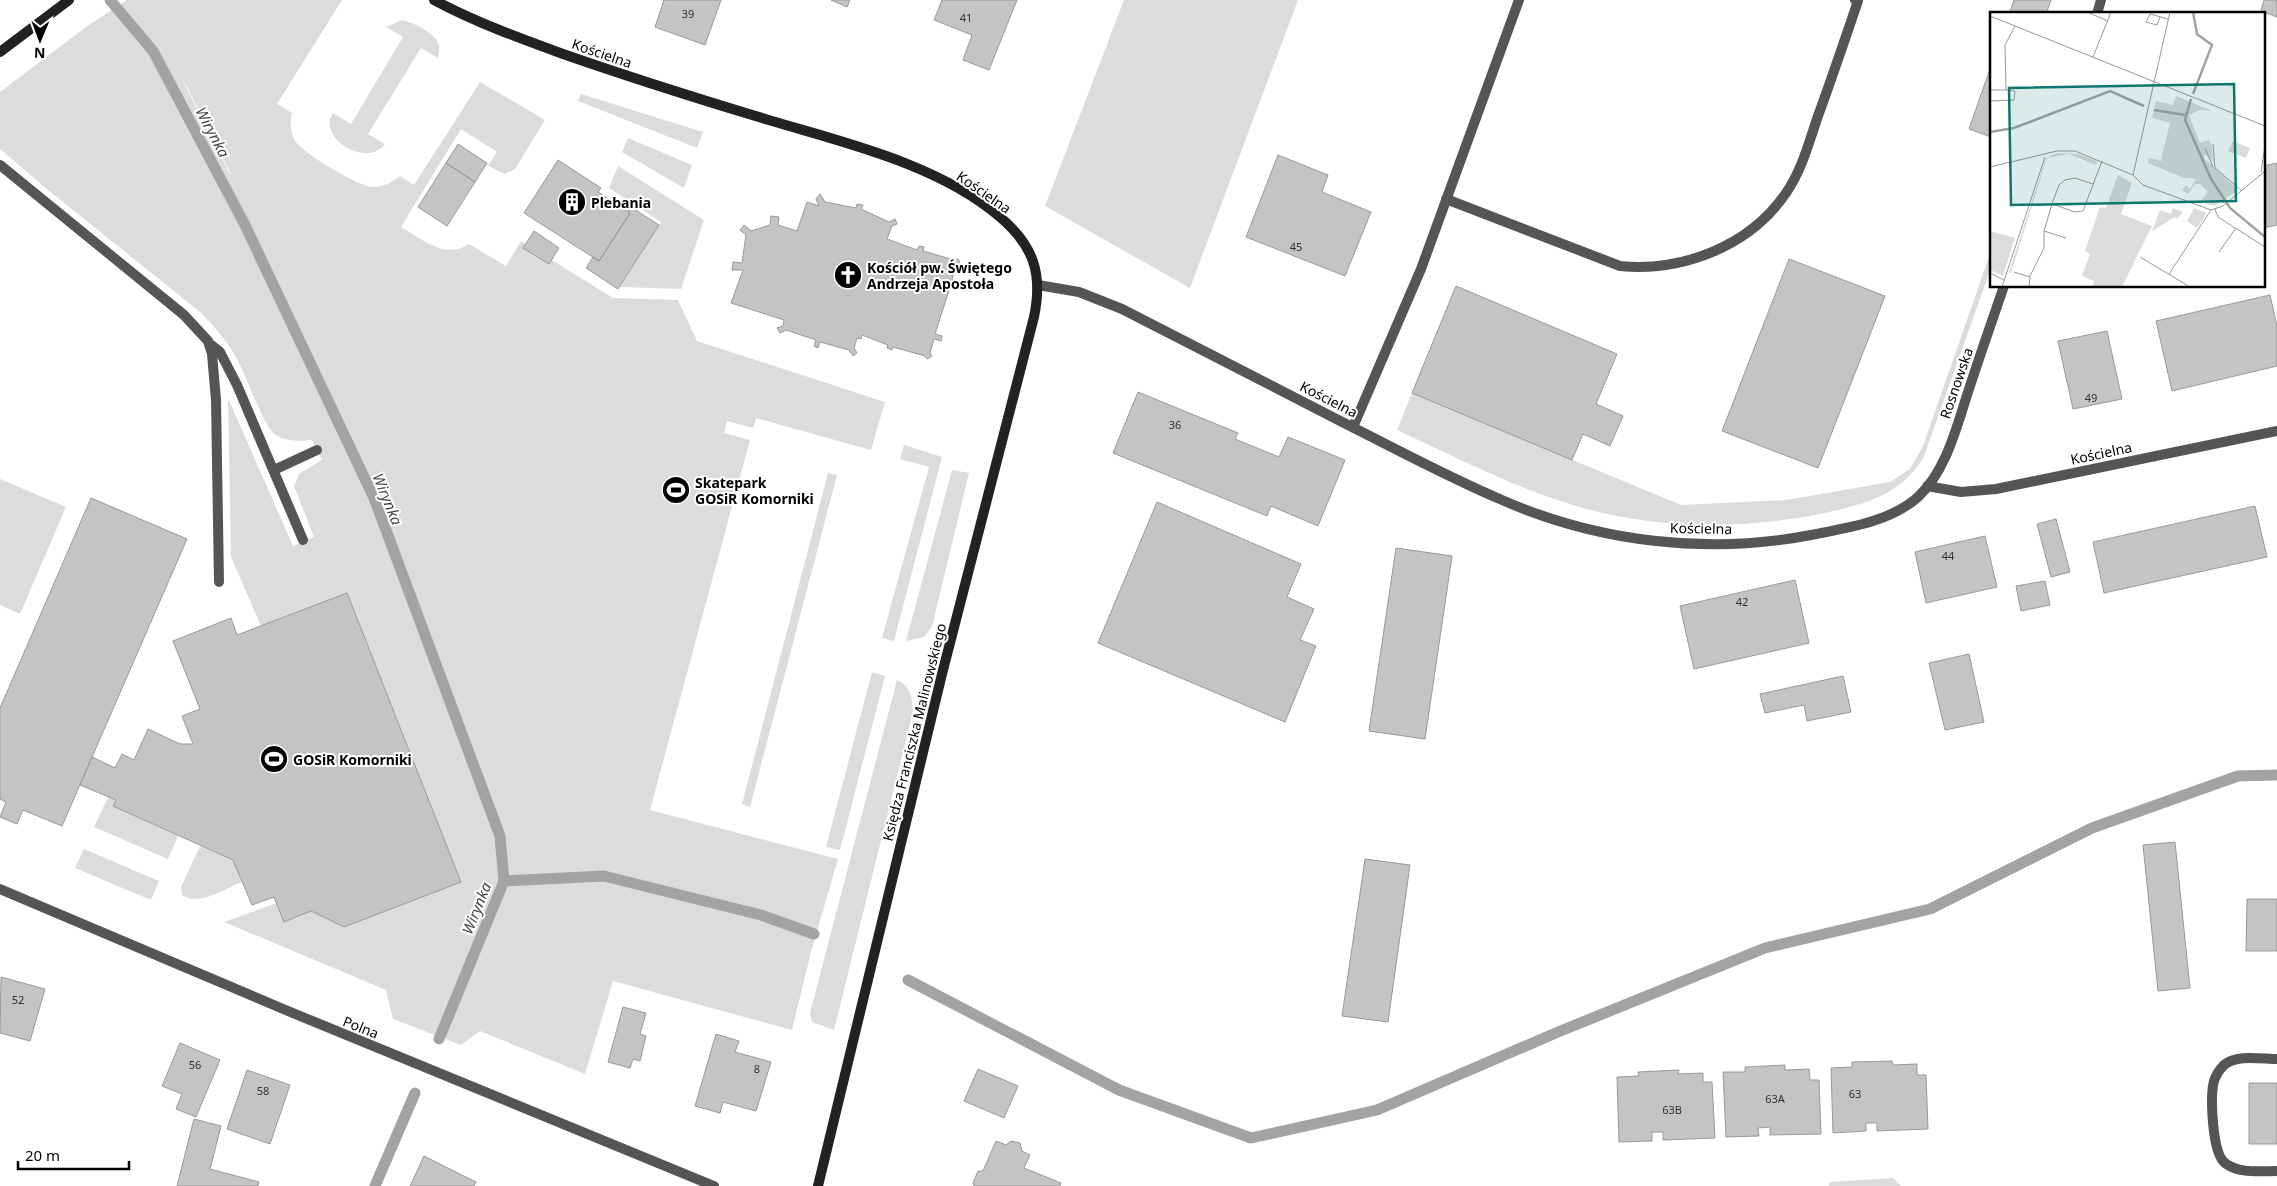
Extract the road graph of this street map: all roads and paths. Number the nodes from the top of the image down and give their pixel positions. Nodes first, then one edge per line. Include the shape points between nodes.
1 (69, 0) edge
2 (434, 0) edge
3 (1519, 0) edge
4 (1857, 0) edge
5 (2101, 0) edge
6 (2097, 12) edge
7 (0, 52) edge
8 (0, 165) edge
9 (1446, 199) junction
10 (1038, 284) junction
11 (2003, 288) edge
12 (208, 341) junction
13 (1353, 427) junction
14 (2277, 431) edge
15 (317, 450) dead end
16 (274, 470) junction
17 (1927, 486) junction
18 (303, 540) dead end
19 (219, 582) dead end
20 (0, 889) edge
21 (2277, 1059) edge
22 (2277, 1171) edge
23 (714, 1186) edge
24 (818, 1186) edge

1 - 7 street
2 - 10 street, Kościelna via 524,40 620,74 828,138 950,184 1000,217 1014,231 1032,256
3 - 9 street
4 - 9 street via 1802,164 1772,212 1726,245 1672,265 1620,266
5 - 6 street
8 - 12 street via 184,315
9 - 13 street
10 - 13 street, Kościelna via 1079,292 1122,309
10 - 24 street, Księdza Franciszka Malinowskiego via 1034,317 942,674
11 - 17 street, Rosnowska via 1951,441
12 - 16 street via 226,363
12 - 19 street via 216,400
13 - 17 street, Kościelna via 1504,501 1565,523 1641,540 1730,544 1805,536 1884,517 1904,507
14 - 17 street, Kościelna via 1996,489 1962,492
15 - 16 street
16 - 18 street
20 - 23 street, Polna
21 - 22 street via 2235,1059 2225,1064 2217,1073 2213,1095 2218,1157 2245,1171

